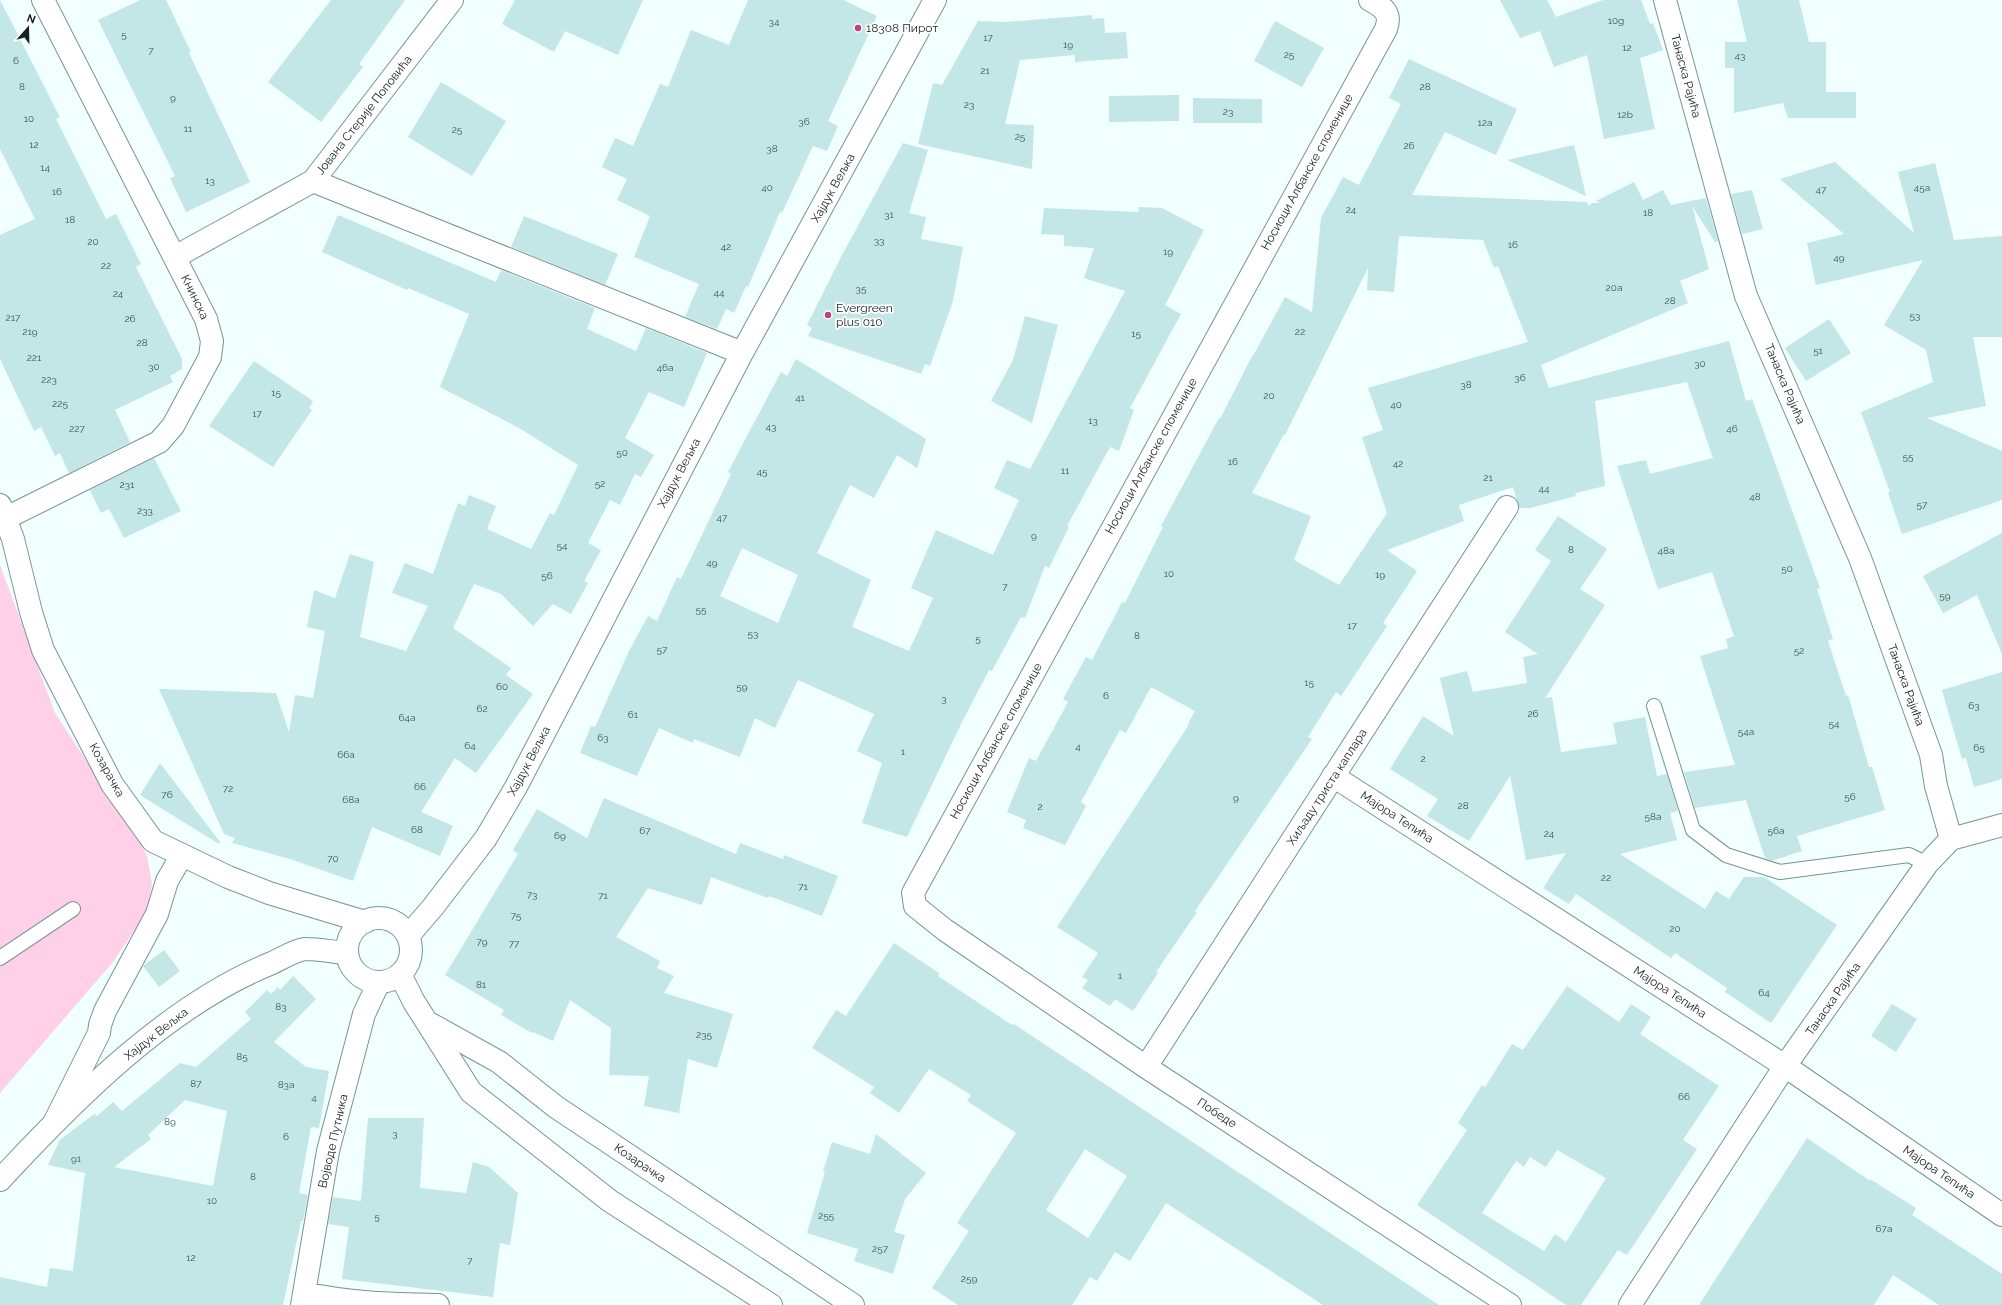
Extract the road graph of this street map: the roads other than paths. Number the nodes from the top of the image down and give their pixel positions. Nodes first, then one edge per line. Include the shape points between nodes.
1 (43, 0) edge
2 (452, 0) edge
3 (936, 0) edge
4 (1370, 0) edge
5 (1665, 0) edge
6 (313, 181) junction
7 (175, 257) junction
8 (742, 353) junction
9 (1507, 507) dead end
10 (3, 512) edge
11 (1654, 706) dead end
12 (1333, 776) junction
13 (2002, 825) edge
14 (1951, 839) junction
15 (182, 855) junction
16 (1927, 864) junction
17 (73, 909) dead end
18 (926, 916) joint
19 (365, 922) junction
20 (408, 936) junction
21 (348, 954) junction
22 (0, 958) edge
23 (400, 974) junction
24 (379, 982) junction
25 (427, 1022) junction
26 (1785, 1066) junction
27 (1146, 1067) junction
28 (55, 1121) junction
29 (0, 1180) edge
30 (2002, 1215) edge
31 (303, 1299) edge
32 (438, 1305) edge
33 (771, 1305) edge
34 (853, 1305) edge
35 (1510, 1305) edge
36 (1630, 1305) edge

1 - 7 street, Книнска
2 - 6 street, Јована Стерије Поповића
3 - 8 street, Хајдук Вељка
4 - 18 street, Носиоци Албанске споменице via 1383,7 1388,14 1386,29 917,884 913,893 915,906
5 - 14 street, Танаска Рајића via 1746,296 1860,558 1931,755 1936,786
6 - 7 street, Јована Стерије Поповића
6 - 8 street
7 - 10 street, Книнска via 206,319 212,341 210,357 173,426 159,442
8 - 20 street, Хајдук Вељка via 516,787 486,838
9 - 12 street, Хиљаду триста каплара
10 - 15 street, Козарачка via 13,539 42,650 112,784 153,841
11 - 16 lane via 1693,830 1726,855 1780,872 1909,855
12 - 26 street, Мајора Тепића
12 - 27 street, Хиљаду триста каплара
13 - 14 street
14 - 16 street, Танаска Рајића
15 - 19 street, Козарачка via 228,877
15 - 28 street via 167,881 157,914 105,1010 99,1033
16 - 26 street, Танаска Рајића
17 - 22 lane
18 - 27 street, Победе
19 - 20 street via 374,919 394,922
19 - 21 street via 351,935
20 - 23 street via 411,946 410,957
21 - 24 street via 354,970 369,980
21 - 28 street, Хајдук Вељка via 304,949 220,988 175,1018 113,1068
23 - 24 street via 394,979
23 - 25 street, Козарачка
24 - 31 street, Војводе Путника via 364,1014 328,1150
25 - 33 street, Козарачка via 471,1092 610,1201
25 - 34 street, Козарачка via 499,1062 556,1107
26 - 30 street, Мајора Тепића
26 - 36 street, Танаска Рајића
27 - 35 street, Победе
28 - 29 street, Хајдук Вељка
31 - 32 street via 322,1297

